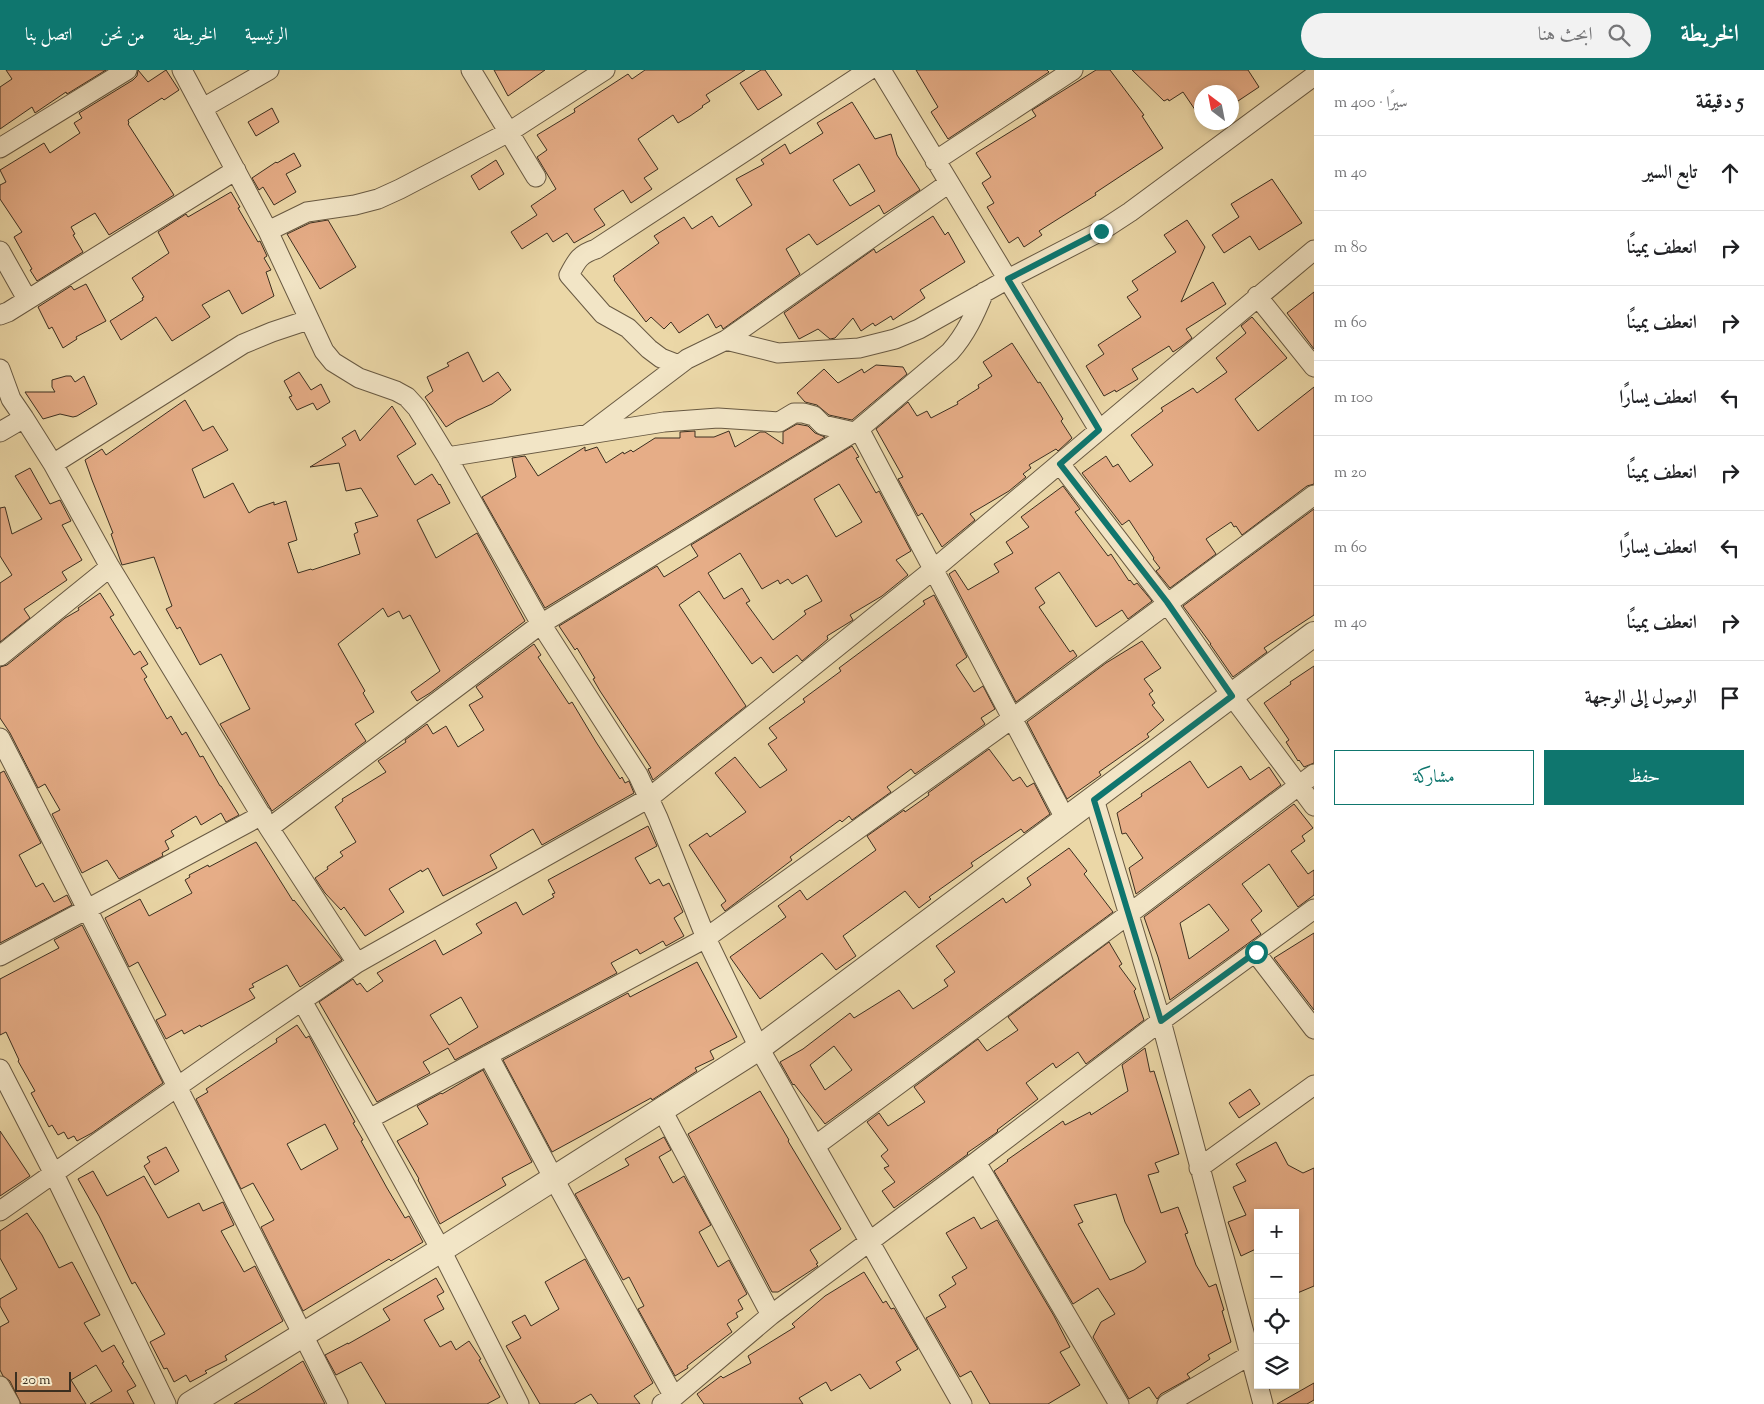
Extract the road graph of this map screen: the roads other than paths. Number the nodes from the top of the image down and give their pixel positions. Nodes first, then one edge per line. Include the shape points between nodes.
1 (127, 70) edge
2 (182, 70) edge
3 (269, 70) edge
4 (471, 70) edge
5 (605, 70) edge
6 (868, 70) edge
7 (881, 70) edge
8 (1073, 70) edge
9 (1314, 76) edge
10 (203, 108) junction
11 (509, 132) junction
12 (0, 148) edge
13 (935, 160) junction
14 (236, 170) junction
15 (536, 177) dead end
16 (949, 183) junction
17 (268, 231) junction
18 (1314, 250) edge
19 (0, 251) edge
20 (1008, 279) junction
21 (984, 292) junction
22 (1257, 296) junction
23 (27, 299) junction
24 (0, 315) edge
25 (308, 320) junction
26 (726, 340) junction
27 (679, 365) junction
28 (1314, 367) edge
29 (0, 369) edge
30 (24, 418) junction
31 (1099, 430) junction
32 (856, 431) junction
33 (0, 432) edge
34 (588, 434) junction
35 (447, 457) junction
36 (53, 464) junction
37 (1060, 464) junction
38 (1314, 495) edge
39 (110, 567) junction
40 (934, 569) junction
41 (1167, 602) junction
42 (541, 624) junction
43 (1314, 634) edge
44 (0, 656) edge
45 (1232, 696) junction
46 (1012, 718) junction
47 (0, 738) edge
48 (1314, 774) edge
49 (1298, 786) junction
50 (649, 798) junction
51 (1094, 800) junction
52 (1314, 806) edge
53 (1066, 820) junction
54 (266, 822) junction
55 (88, 909) junction
56 (1314, 909) edge
57 (1129, 914) junction
58 (706, 938) junction
59 (1256, 952) junction
60 (0, 956) edge
61 (357, 963) junction
62 (302, 1001) junction
63 (1161, 1021) junction
64 (1314, 1029) edge
65 (760, 1048) junction
66 (488, 1055) junction
67 (0, 1070) edge
68 (176, 1087) junction
69 (1311, 1093) edge
70 (662, 1110) junction
71 (369, 1119) junction
72 (814, 1146) junction
73 (976, 1162) junction
74 (1199, 1168) junction
75 (54, 1174) junction
76 (554, 1179) junction
77 (0, 1211) edge
78 (869, 1241) junction
79 (441, 1250) junction
80 (771, 1315) junction
81 (303, 1335) junction
82 (1250, 1355) junction
83 (1254, 1370) edge
84 (0, 1386) edge
85 (1259, 1389) edge
86 (668, 1400) edge
87 (10, 1404) edge
88 (166, 1404) edge
89 (190, 1404) edge
90 (338, 1404) edge
91 (519, 1404) edge
92 (962, 1404) edge
93 (1119, 1404) edge
94 (1167, 1404) edge
95 (1263, 1404) edge

1 - 12 street
2 - 10 street
3 - 10 street
4 - 11 street
5 - 11 street
6 - 27 street via 578,259 569,275 603,314 628,328 661,358
7 - 13 street
8 - 13 street
9 - 20 street via 1130,212 1101,231
10 - 14 street
11 - 15 street
11 - 17 street via 378,199 307,212
13 - 16 street
14 - 17 street
14 - 23 street
16 - 20 street
16 - 26 street
17 - 25 street
18 - 22 street
19 - 23 street
20 - 21 street
20 - 31 street
21 - 26 street via 919,329 859,348 778,353
21 - 32 street via 970,326 950,352
22 - 28 street
22 - 31 street
23 - 24 street
25 - 35 street via 333,362 359,378 407,397
25 - 36 street via 243,344
26 - 27 street
27 - 34 street
29 - 30 street via 11,399
30 - 33 street
30 - 36 street
31 - 37 street
32 - 34 street via 823,425 814,416 794,413 779,422 718,418
32 - 40 street
32 - 42 street
34 - 35 street
35 - 42 street
36 - 39 street
37 - 40 street
37 - 41 street
38 - 41 street
39 - 44 street
39 - 54 street
40 - 46 street
40 - 50 street
41 - 45 street
41 - 46 street
42 - 50 street
42 - 54 street
43 - 45 street
45 - 49 street
45 - 51 street
46 - 53 street
46 - 58 street
47 - 55 street
48 - 49 street
49 - 52 street
49 - 57 street
50 - 58 street
50 - 61 street
51 - 53 street
51 - 57 street
53 - 65 street
54 - 55 street
54 - 61 street
55 - 60 street
55 - 68 street
56 - 59 street
57 - 63 street
57 - 72 street
58 - 65 street
58 - 66 street
59 - 63 street
59 - 64 street
61 - 62 street
62 - 68 street
62 - 71 street
63 - 73 street
63 - 74 street
65 - 70 street
65 - 72 street
66 - 71 street
66 - 76 street
67 - 75 street
68 - 75 street
68 - 81 street
69 - 74 street
70 - 76 street
70 - 80 street
71 - 79 street
72 - 78 street
73 - 78 street
73 - 93 street
74 - 82 street
75 - 77 street
75 - 88 street
76 - 79 street
76 - 86 street
78 - 80 street
78 - 92 street
79 - 81 street
79 - 91 street
80 - 86 street
81 - 89 street
81 - 90 street
82 - 83 street
82 - 94 street
84 - 87 street
85 - 95 street

